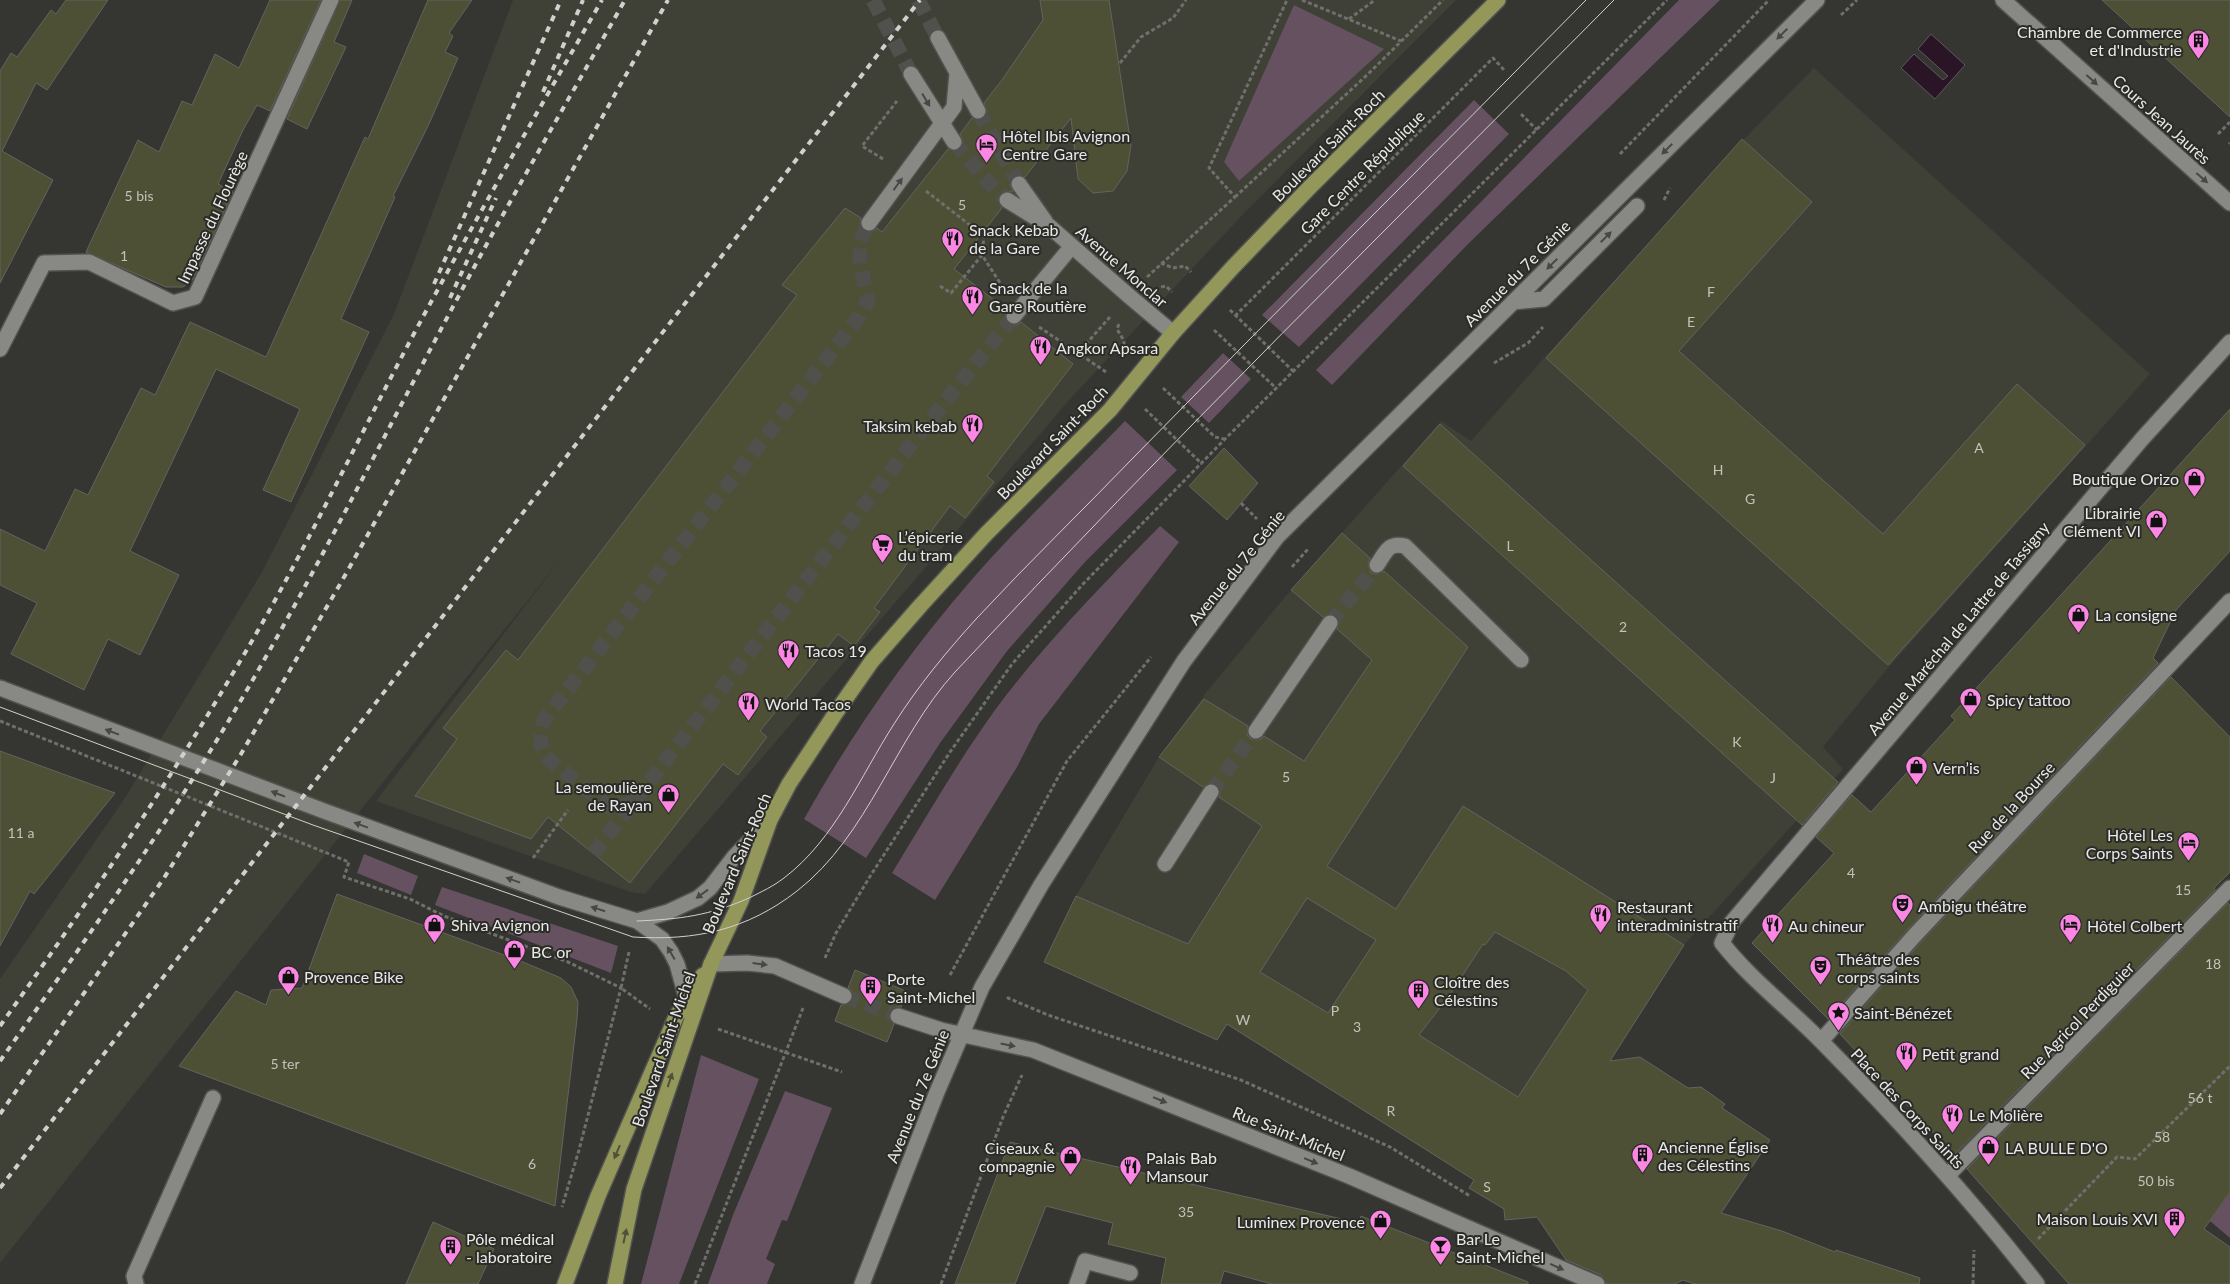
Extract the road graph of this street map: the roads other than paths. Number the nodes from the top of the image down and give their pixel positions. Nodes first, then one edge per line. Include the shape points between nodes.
1 (331, 0) edge
2 (1498, 0) edge
3 (1817, 0) edge
4 (2004, 0) edge
5 (938, 38) tunnel mouth
6 (957, 73) junction
7 (910, 74) tunnel mouth
8 (978, 111) tunnel mouth
9 (942, 125) junction
10 (954, 142) tunnel mouth
11 (1019, 184) tunnel mouth
12 (1007, 200) tunnel mouth
13 (2230, 203) edge
14 (1637, 206) dead end
15 (869, 223) tunnel mouth
16 (1049, 226) junction
17 (1072, 246) junction
18 (1513, 302) junction
19 (1014, 316) tunnel mouth
20 (1173, 332) junction
21 (2230, 342) edge
22 (0, 349) edge
23 (1377, 564) tunnel mouth
24 (2230, 601) edge
25 (1330, 623) tunnel mouth
26 (1520, 660) dead end
27 (0, 688) edge
28 (1256, 732) tunnel mouth
29 (1211, 792) tunnel mouth
30 (770, 820) junction
31 (1166, 864) dead end
32 (2230, 888) edge
33 (637, 921) junction
34 (1722, 943) joint
35 (711, 964) junction
36 (688, 996) junction
37 (844, 996) tunnel mouth
38 (898, 1016) tunnel mouth
39 (692, 1022) junction
40 (960, 1035) junction
41 (1821, 1041) junction
42 (213, 1098) dead end
43 (1948, 1176) junction
44 (1130, 1273) dead end
45 (136, 1284) edge
46 (565, 1284) edge
47 (615, 1284) edge
48 (862, 1284) edge
49 (1077, 1284) edge
50 (1597, 1284) edge
51 (2037, 1284) edge

1 - 22 street, Impasse du Flourège via 194,296 173,303 89,262 44,263
2 - 20 main road, Boulevard Saint-Roch via 1310,187
3 -> 18 street, Avenue du 7e Génie
4 -> 13 street, Cours Jean Jaurès
5 - 6 street
6 - 8 street
6 - 9 street via 954,107
7 -> 9 street
9 - 10 street
15 -> 9 street
11 - 16 street, Avenue Monclar
12 - 16 street, Avenue Monclar
18 -> 14 street via 1544,299
16 - 17 street, Avenue Monclar
17 - 19 street
17 - 20 street, Avenue Monclar
18 - 40 street, Avenue du 7e Génie via 1277,538 1195,646 1041,885 982,987
20 - 30 main road, Boulevard Saint-Roch via 1110,410 986,534 872,661 789,784
21 - 34 street, Avenue Maréchal de Lattre de Tassigny via 2142,439 1732,922
23 - 26 street via 1389,547 1396,544 1405,546
24 - 41 street, Rue de la Bourse via 1915,935
25 - 28 street
33 -> 27 street via 550,894
29 - 31 street
30 -> 33 street via 698,898 668,912
30 - 35 main road, Boulevard Saint-Roch via 741,901
32 - 43 street, Rue Agricol Perdiguier
36 -> 33 street via 671,952 662,939
34 - 41 street, Place des Corps Saints
35 - 36 main road, Boulevard Saint-Michel
35 -> 37 street via 775,966
35 - 39 main road, Boulevard Saint-Michel
36 - 39 street
36 -> 46 main road, Boulevard Saint-Michel via 598,1196
38 - 40 street, Rue Saint-Michel
47 -> 39 main road, Boulevard Saint-Michel via 634,1189
40 - 48 street, Avenue du 7e Génie
40 -> 50 street, Rue Saint-Michel via 1033,1050 1349,1176
41 - 43 street, Place des Corps Saints
42 - 45 street via 134,1276
43 - 51 street, Place des Corps Saints
44 - 49 street via 1085,1261

